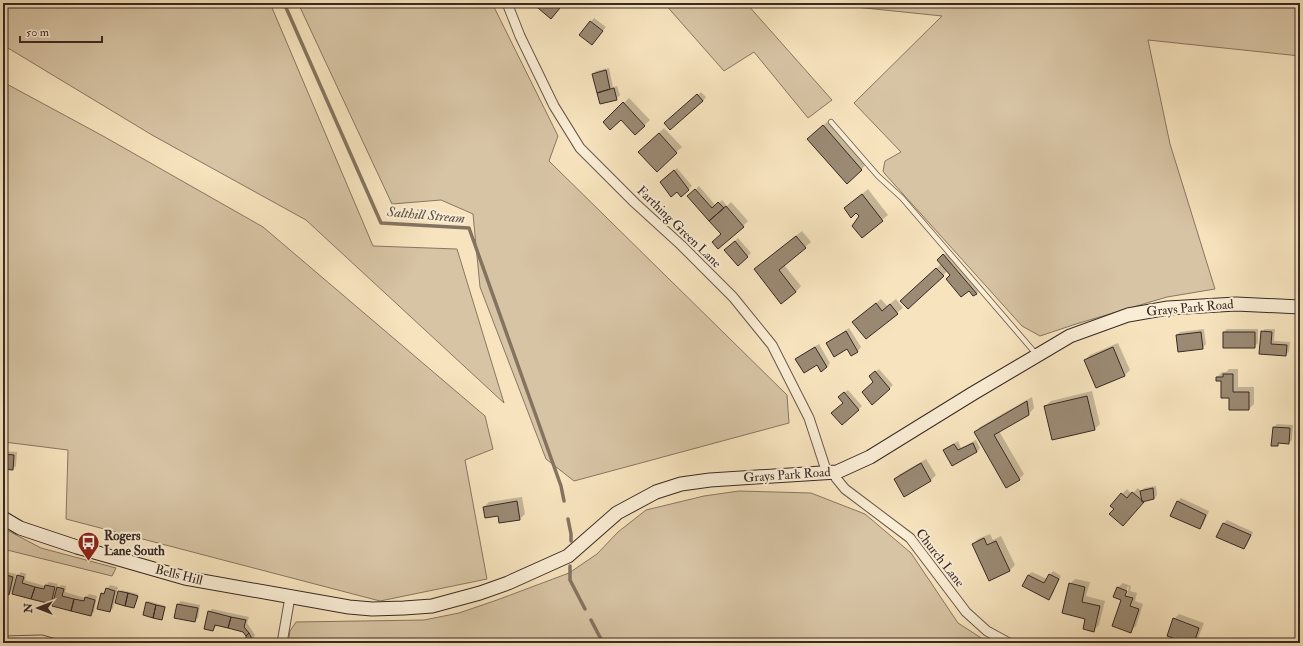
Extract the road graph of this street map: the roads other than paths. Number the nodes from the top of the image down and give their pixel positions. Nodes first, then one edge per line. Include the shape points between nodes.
1 (507, 3) edge
2 (831, 122) dead end
3 (1300, 307) edge
4 (1037, 355) junction
5 (832, 473) junction
6 (3, 518) edge
7 (290, 597) junction
8 (5, 642) edge
9 (52, 643) edge
10 (282, 643) edge
11 (1008, 643) edge

1 - 5 street, Farthing Green Lane via 554,106 580,148 733,298 772,345 809,418
2 - 4 lane via 878,176 902,198
3 - 4 main road, Grays Park Road via 1236,304 1168,308 1128,315 1070,336
4 - 5 main road, Grays Park Road via 870,457
5 - 7 main road, Grays Park Road via 710,480 681,484 656,492 617,513 568,556 508,583 432,606 349,607
5 - 11 street, Church Lane via 845,489 910,538 966,612 987,631
6 - 7 main road, Bells Hill via 20,528 77,547 185,578
7 - 10 street
8 - 9 street via 42,640

